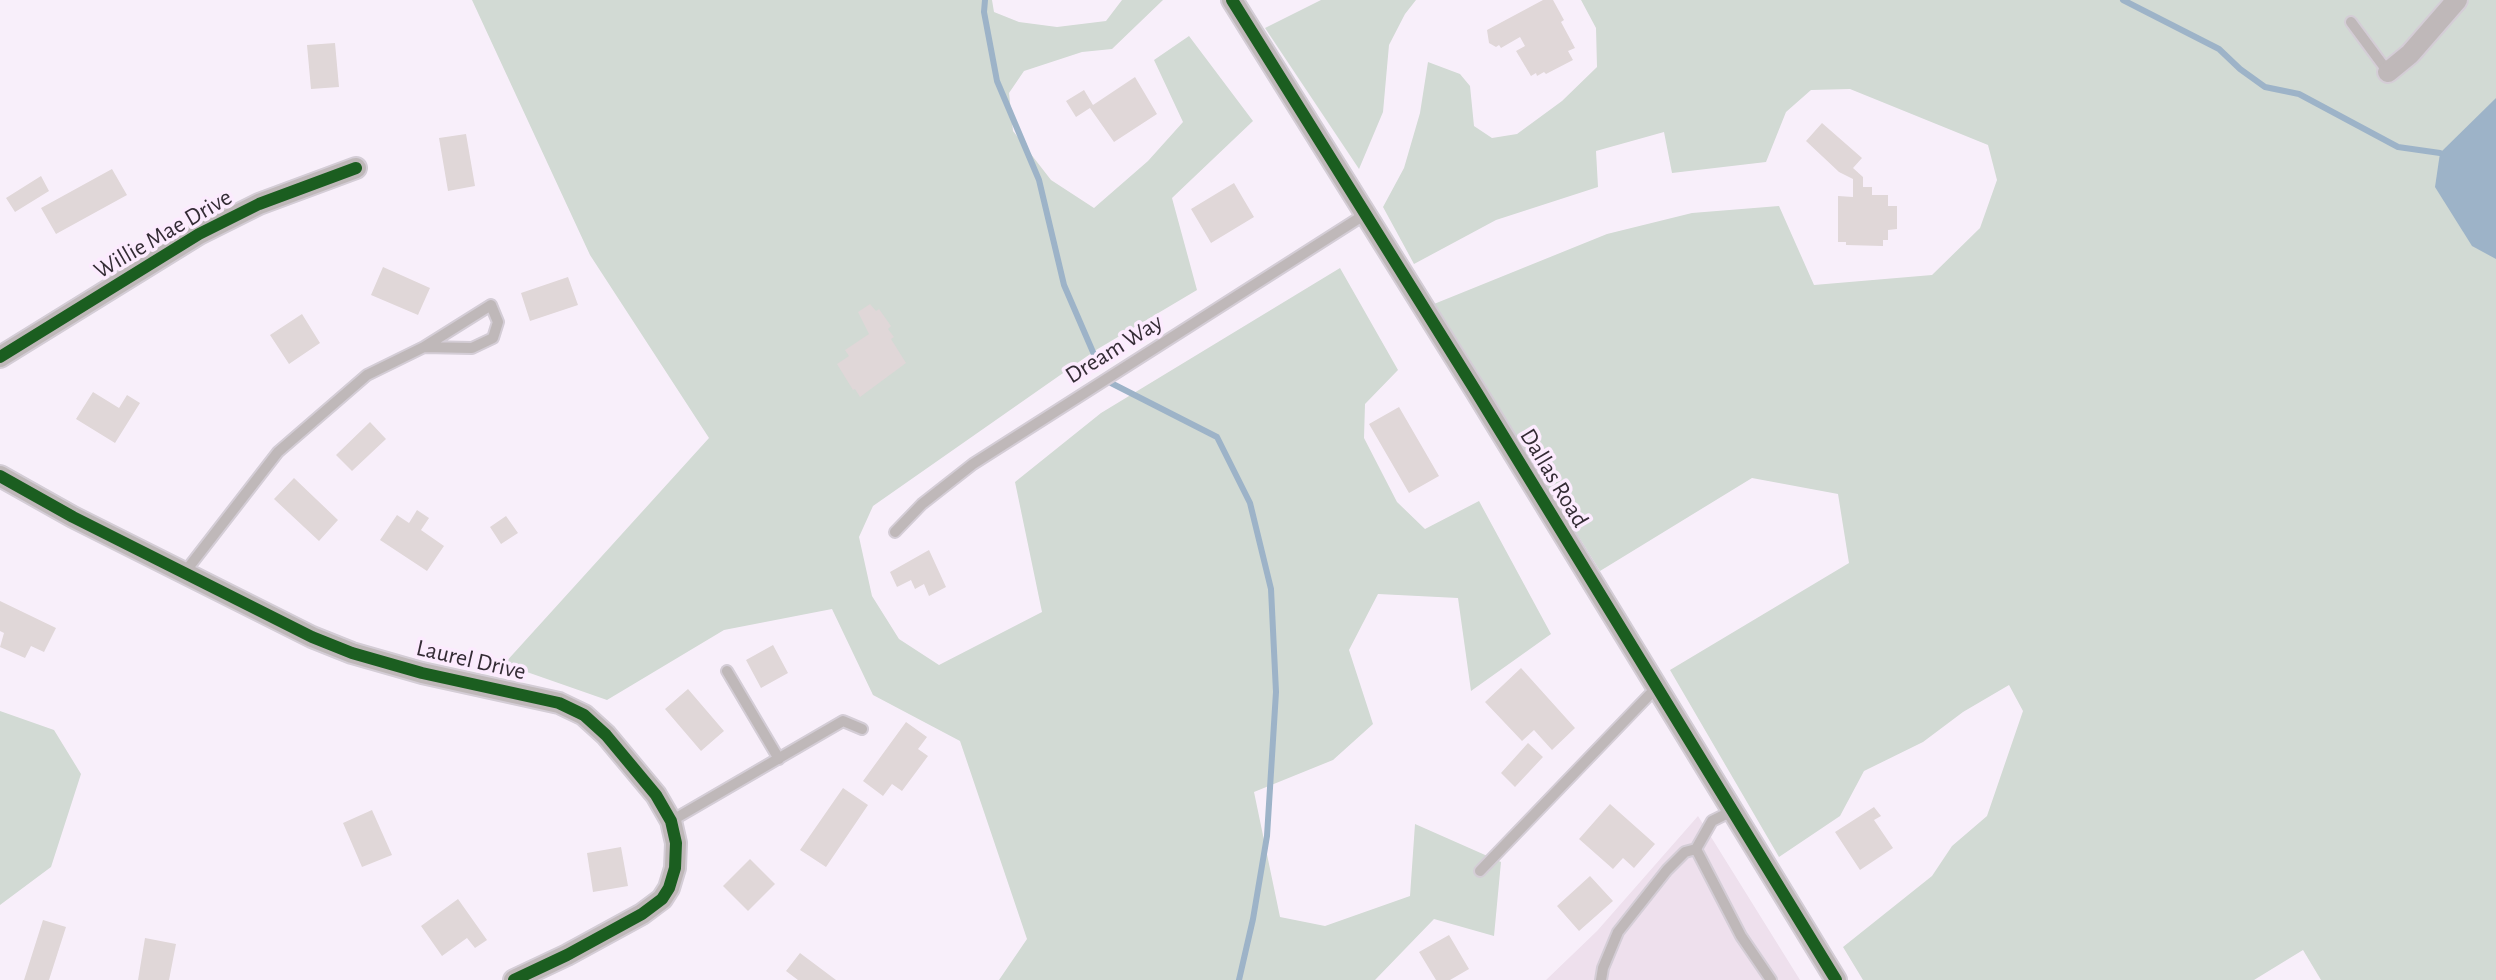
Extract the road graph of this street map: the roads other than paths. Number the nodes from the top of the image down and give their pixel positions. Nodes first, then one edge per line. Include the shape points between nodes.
1 (1232, 0) edge
2 (2457, 0) edge
3 (2351, 22) dead end
4 (2388, 72) joint
5 (356, 168) dead end
6 (1364, 215) junction
7 (424, 347) junction
8 (0, 357) edge
9 (0, 476) edge
10 (895, 532) dead end
11 (185, 572) junction
12 (727, 671) dead end
13 (1656, 688) junction
14 (862, 729) dead end
15 (779, 759) junction
16 (1732, 811) junction
17 (671, 821) junction
18 (1696, 849) junction
19 (1480, 871) dead end
20 (514, 980) edge
21 (1601, 980) edge
22 (1771, 980) edge
23 (1836, 980) edge

1 - 6 street, Dallas Road
2 - 4 street
3 - 4 lane
5 - 8 street, Willie Mae Drive via 259,204 199,234
6 - 10 lane, Dream Way via 973,464
6 - 13 street, Dallas Road
7 - 7 lane via 475,314 491,305 498,322 493,338 472,348
7 - 11 lane via 367,375 278,452
9 - 11 street, Laurel Drive
11 - 17 street, Laurel Drive via 352,653 572,709 616,746
12 - 15 lane
13 - 16 street, Dallas Road
13 - 19 lane
14 - 15 lane via 843,721
15 - 17 lane
16 - 18 lane via 1712,821
16 - 23 street, Dallas Road
17 - 20 street, Laurel Drive via 675,868 662,899
18 - 21 lane via 1685,852 1667,870 1618,932
18 - 22 lane via 1741,936

